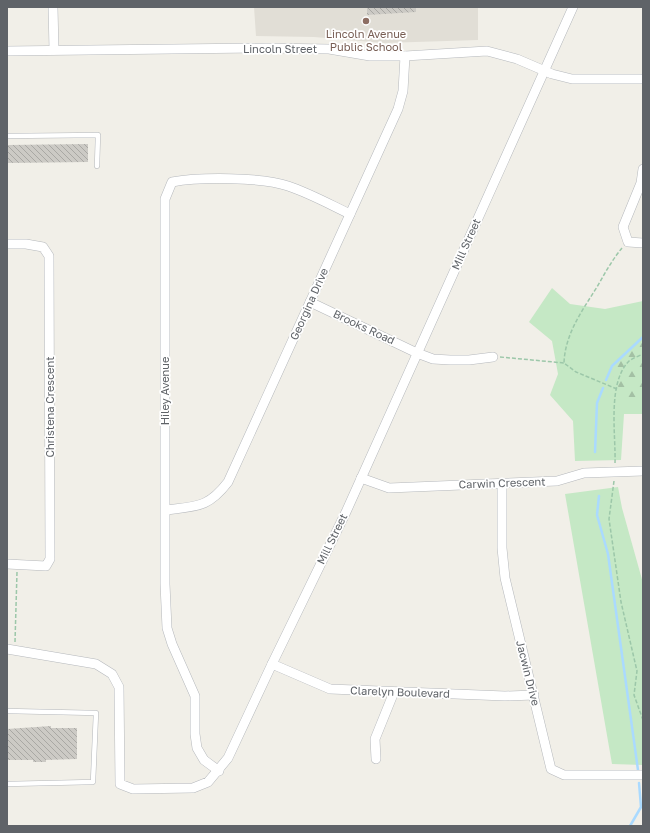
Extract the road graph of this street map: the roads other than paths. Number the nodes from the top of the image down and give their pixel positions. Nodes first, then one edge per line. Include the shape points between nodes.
1 (53, 7) edge
2 (573, 7) edge
3 (54, 50) junction
4 (7, 51) edge
5 (405, 56) junction
6 (544, 71) junction
7 (643, 79) edge
8 (7, 136) edge
9 (97, 166) dead end
10 (643, 169) edge
11 (350, 214) junction
12 (643, 243) edge
13 (7, 244) edge
14 (310, 302) junction
15 (417, 353) junction
16 (493, 357) road end
17 (643, 471) edge
18 (361, 478) junction
19 (502, 484) junction
20 (166, 510) junction
21 (7, 564) edge
22 (10, 650) edge
23 (272, 664) junction
24 (394, 692) junction
25 (534, 695) junction
26 (7, 711) edge
27 (376, 759) dead end
28 (219, 771) junction
29 (643, 775) edge
30 (7, 784) edge

1 - 3 street
2 - 6 street, Mill Street
3 - 4 street, Lincoln Street
3 - 5 street, Lincoln Street via 329,49 370,56
5 - 6 street, Lincoln Street via 487,51 516,59
5 - 11 street, Georgina Drive via 403,91 398,109
6 - 7 street, Lincoln Street via 572,79
6 - 15 street, Mill Street
8 - 9 lane via 98,135
10 - 12 street via 641,183 623,228 628,242
11 - 14 street, Georgina Drive
11 - 20 street, Hiley Avenue via 287,185 261,180 172,182 165,199
13 - 21 street, Christena Crescent via 43,247 49,256 50,558 46,566
14 - 15 street, Brooks Road
14 - 20 street, Georgina Drive via 228,482 217,496 196,507
15 - 16 street, Brooks Road via 450,360
15 - 18 street, Mill Street
17 - 19 street, Carwin Crescent via 584,473 557,481
18 - 19 street, Carwin Crescent via 389,488
18 - 23 street, Mill Street
19 - 25 street, Jacwin Drive via 502,548 505,578
20 - 28 street, Hiley Avenue via 167,628 195,696 197,748 204,760
22 - 28 street, Mill Street via 96,664 112,674 119,687 120,784 133,789 192,788 208,782
23 - 24 street, Clarelyn Boulevard via 330,690
23 - 28 street, Mill Street via 228,758
24 - 25 street, Clarelyn Boulevard
24 - 27 street via 375,739
25 - 29 street, Jacwin Drive via 551,769 564,775
26 - 30 lane via 96,713 93,782

